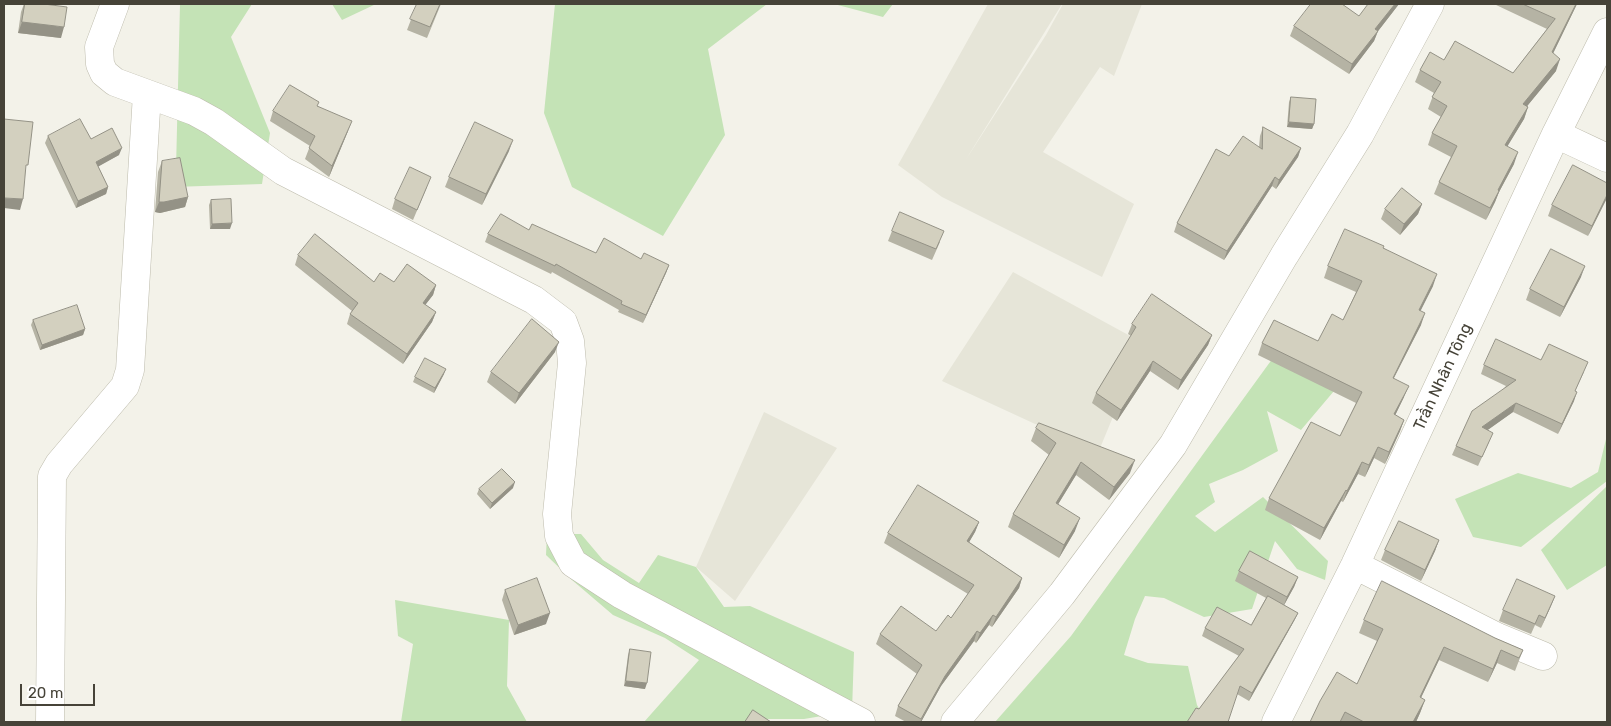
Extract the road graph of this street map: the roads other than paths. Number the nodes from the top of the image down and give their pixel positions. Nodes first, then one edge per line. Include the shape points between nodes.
1 (115, 4) edge
2 (1430, 4) edge
3 (1607, 32) edge
4 (147, 94) junction
5 (1556, 134) junction
6 (1607, 158) edge
7 (1355, 566) junction
8 (1543, 656) dead end
9 (50, 722) edge
10 (861, 722) edge
11 (954, 722) edge
12 (1276, 722) edge

1 - 4 street via 99,47 100,64 104,73 115,82
2 - 11 street via 1360,134 1173,446 1062,594
3 - 5 street, Trần Nhân Tông
4 - 9 street via 130,370 125,386 52,476
4 - 10 street via 200,115 283,171 534,300 563,322 570,341 572,363 557,514 559,536 573,563 622,595
5 - 6 street
5 - 7 street, Trần Nhân Tông
7 - 8 street
7 - 12 street, Trần Nhân Tông

